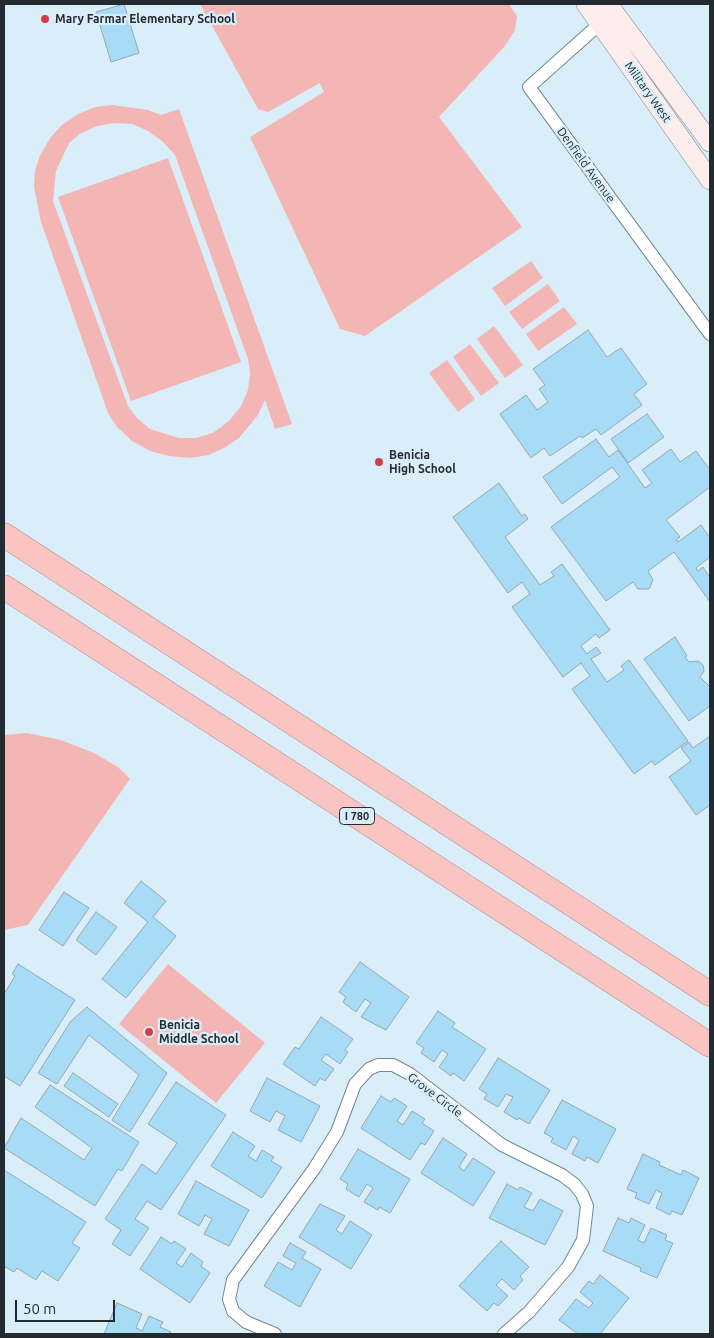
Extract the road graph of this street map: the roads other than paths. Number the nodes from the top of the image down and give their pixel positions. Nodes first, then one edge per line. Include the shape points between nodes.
1 (586, 4) edge
2 (608, 13) edge
3 (710, 142) edge
4 (710, 180) edge
5 (710, 334) edge
6 (4, 535) edge
7 (4, 587) edge
8 (595, 919) junction
9 (710, 980) edge
10 (710, 994) edge
11 (710, 1045) edge
12 (275, 1334) edge
13 (504, 1334) edge

1 - 2 main road, Military West
2 - 3 main road, Military West
2 - 4 main road, Military West
2 - 5 street, Denfield Avenue via 529,87
6 - 8 highway
7 - 11 highway, I 780
8 - 9 highway
8 - 10 highway
12 - 13 street, Grove Circle via 237,1316 230,1306 230,1288 337,1132 355,1084 369,1069 385,1065 393,1065 410,1074 502,1145 562,1175 574,1184 588,1206 583,1240 576,1255 529,1312

